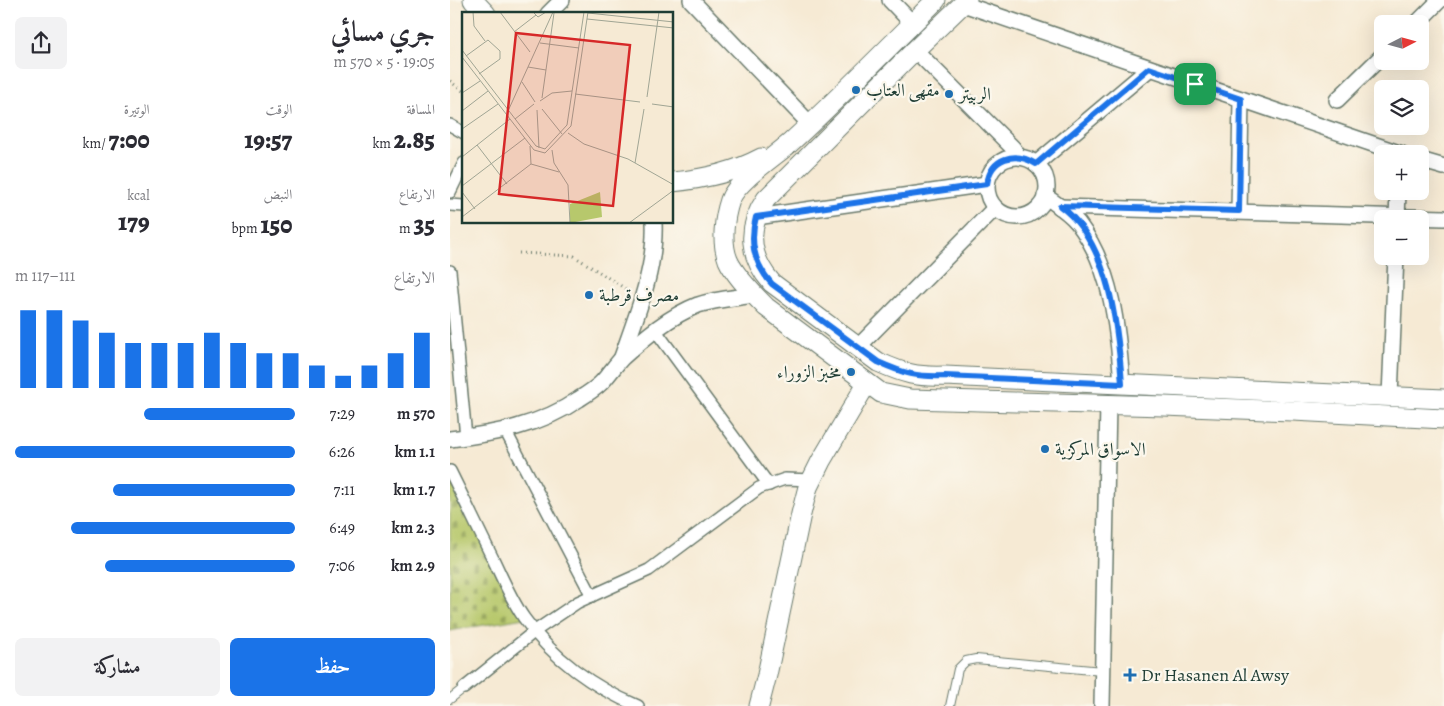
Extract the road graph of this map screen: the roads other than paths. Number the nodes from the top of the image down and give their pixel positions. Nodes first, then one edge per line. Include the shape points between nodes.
1 (473, 0) edge
2 (562, 0) edge
3 (691, 0) edge
4 (890, 0) edge
5 (936, 0) edge
6 (1440, 0) edge
7 (965, 2) edge
8 (484, 12) edge
9 (550, 12) edge
10 (1425, 15) edge
11 (912, 24) junction
12 (915, 50) junction
13 (1374, 64) edge
14 (1149, 68) junction
15 (1241, 99) junction
16 (1337, 100) dead end
17 (810, 124) junction
18 (450, 125) edge
19 (462, 132) edge
20 (789, 144) junction
21 (1376, 145) edge
22 (1018, 156) junction
23 (1429, 163) edge
24 (1036, 164) junction
25 (462, 167) edge
26 (1444, 167) edge
27 (674, 182) edge
28 (987, 184) junction
29 (450, 192) edge
30 (1045, 196) junction
31 (1060, 206) junction
32 (995, 208) junction
33 (1239, 211) junction
34 (1374, 216) edge
35 (756, 217) junction
36 (1429, 218) edge
37 (1444, 218) edge
38 (654, 224) edge
39 (1396, 265) edge
40 (450, 271) edge
41 (754, 295) junction
42 (656, 331) junction
43 (858, 346) junction
44 (622, 358) junction
45 (867, 383) junction
46 (1122, 384) junction
47 (1390, 396) junction
48 (1444, 399) edge
49 (1108, 404) junction
50 (1444, 419) edge
51 (505, 430) junction
52 (466, 437) junction
53 (450, 439) edge
54 (450, 471) edge
55 (812, 480) junction
56 (769, 485) junction
57 (592, 596) junction
58 (535, 631) junction
59 (1102, 671) junction
60 (464, 688) joint
61 (450, 699) edge
62 (638, 706) edge
63 (759, 706) edge
64 (950, 706) edge
65 (1102, 706) edge

1 - 8 street
2 - 9 street
3 - 17 street
4 - 11 street
5 - 11 street
6 - 10 street
7 - 12 street
7 - 14 street
11 - 17 street
12 - 22 street
12 - 35 street via 766,199
13 - 16 street
14 - 15 street
14 - 24 street
15 - 21 street
15 - 33 street
17 - 20 street
18 - 19 street
20 - 27 street via 719,176
20 - 41 street via 739,186 731,198 724,225 728,260
22 - 24 street
22 - 28 street via 999,162 992,169
23 - 26 street
24 - 30 street via 1046,181
25 - 29 street
28 - 32 street via 988,198
28 - 35 street
30 - 31 street
30 - 32 street via 1038,209 1020,217 1010,217
31 - 33 street
31 - 46 street via 1077,221 1099,261 1112,305
32 - 43 street
33 - 34 street
35 - 43 street via 753,247 765,276
36 - 37 street
38 - 44 street via 650,267
39 - 47 street
40 - 52 street
41 - 42 street via 699,305
41 - 45 street
42 - 44 street
42 - 56 street
43 - 46 street via 878,362 897,371 924,377
44 - 51 street via 600,384 578,400 549,416
45 - 49 street via 881,392 910,399
45 - 55 street
46 - 47 street
47 - 48 street
49 - 50 street
49 - 59 street
51 - 52 street
51 - 57 street
52 - 53 street
54 - 58 street via 510,593
55 - 56 street via 785,479
55 - 63 street via 801,514
56 - 57 street via 759,488 649,570
57 - 58 street
58 - 60 street
58 - 62 street via 569,666 597,686
59 - 64 lane via 976,659 966,661 958,669
59 - 65 street
60 - 61 lane

